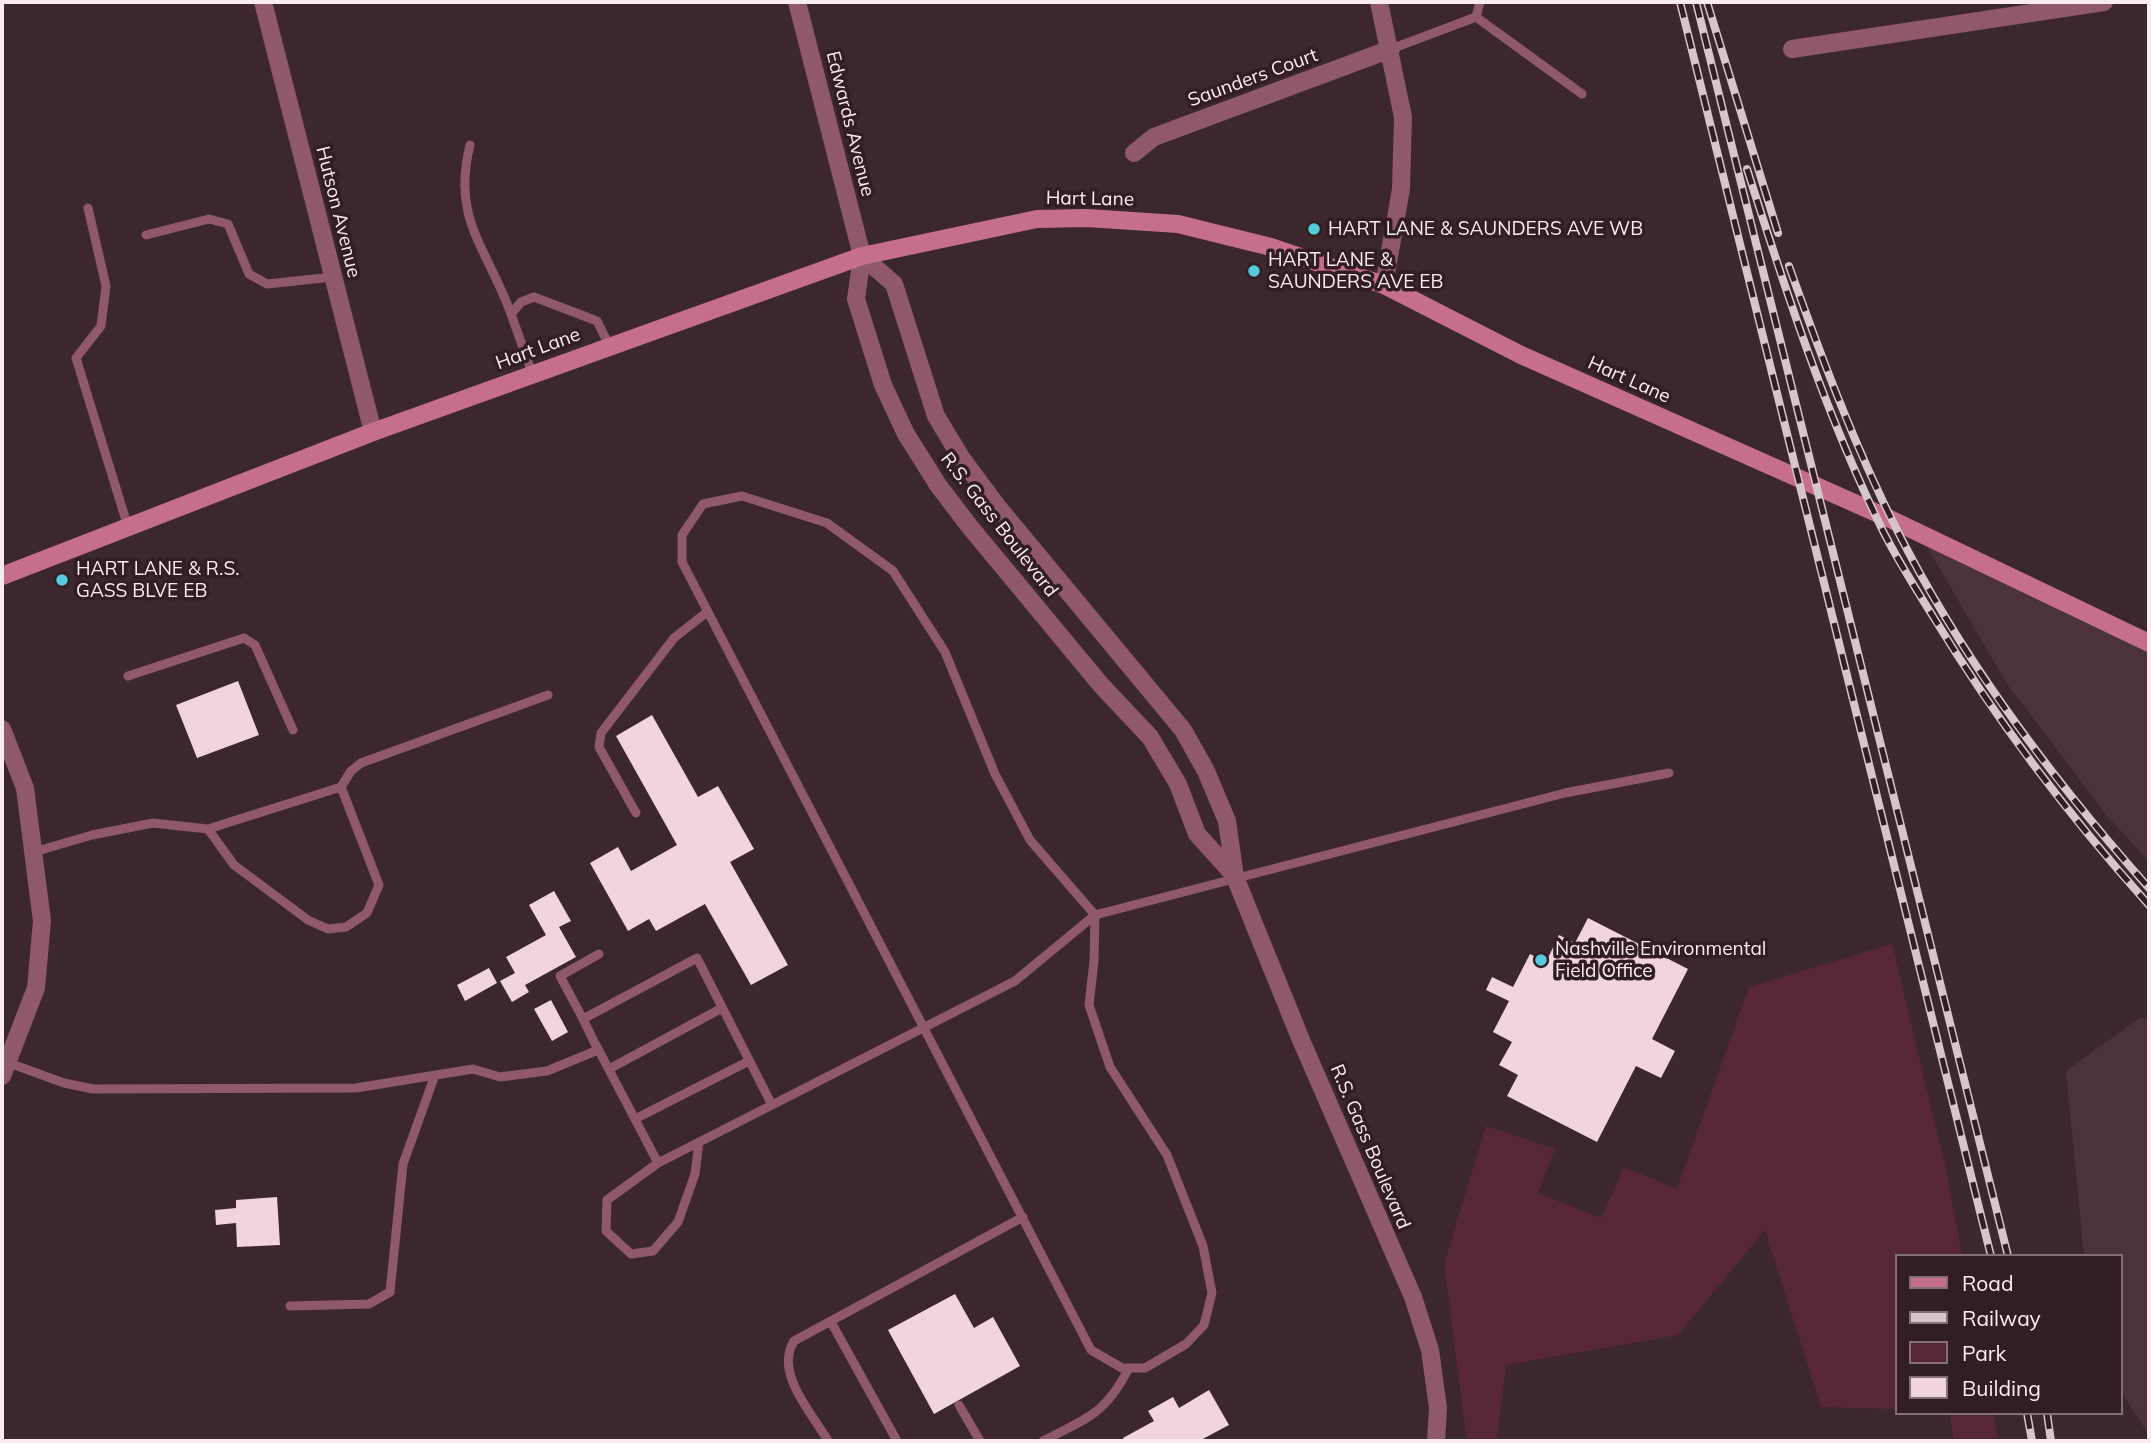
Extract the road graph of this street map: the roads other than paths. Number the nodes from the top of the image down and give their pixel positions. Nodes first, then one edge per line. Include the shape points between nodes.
1 (263, 2) edge
2 (797, 2) edge
3 (1379, 2) edge
4 (1480, 2) edge
5 (2104, 2) edge
6 (1476, 17) junction
7 (1391, 49) junction
8 (1792, 49) dead end
9 (1582, 94) dead end
10 (470, 145) dead end
11 (1134, 153) dead end
12 (88, 208) dead end
13 (146, 234) dead end
14 (862, 256) junction
15 (333, 277) junction
16 (1384, 285) junction
17 (511, 314) junction
18 (609, 345) junction
19 (533, 373) junction
20 (373, 432) junction
21 (128, 527) junction
22 (2, 576) edge
23 (707, 612) junction
24 (2149, 643) edge
25 (128, 676) dead end
26 (548, 695) dead end
27 (2, 729) edge
28 (293, 730) dead end
29 (1669, 773) dead end
30 (341, 788) junction
31 (636, 813) dead end
32 (208, 829) junction
33 (34, 852) junction
34 (1235, 877) junction
35 (1095, 915) junction
36 (598, 954) dead end
37 (722, 1008) junction
38 (583, 1019) junction
39 (925, 1028) junction
40 (596, 1045) junction
41 (749, 1061) junction
42 (5, 1069) edge
43 (609, 1069) junction
44 (435, 1075) junction
45 (772, 1105) junction
46 (635, 1119) junction
47 (699, 1142) junction
48 (658, 1163) junction
49 (1023, 1217) junction
50 (290, 1306) dead end
51 (831, 1322) junction
52 (1129, 1368) junction
53 (960, 1405) dead end
54 (828, 1441) edge
55 (897, 1441) edge
56 (980, 1441) edge
57 (1046, 1441) edge
58 (1436, 1441) edge

1 - 15 street, Hutson Avenue
2 - 14 street, Edwards Avenue
3 - 7 street
4 - 6 lane
5 - 8 street
6 - 7 lane
6 - 9 lane
7 - 11 street, Saunders Court via 1154,137
7 - 16 street via 1403,117 1401,189
10 - 17 lane via 464,197 470,225 499,279
12 - 21 lane via 106,286 101,326 76,359
13 - 15 lane via 209,219 228,225 249,274 267,284
14 - 16 main road, Hart Lane via 1037,219 1087,218 1178,224 1272,247
14 - 18 main road, Hart Lane
14 - 34 street, R.S. Gass Boulevard via 894,284 936,416 962,459 1183,730 1227,821
14 - 34 street, R.S. Gass Boulevard via 856,299 883,385 906,434 970,527 1150,737 1178,784 1197,834
15 - 20 street, Hutson Avenue
16 - 24 main road, Hart Lane via 1521,355 1888,518
17 - 18 lane via 521,302 534,297 547,300 597,321
17 - 19 lane
18 - 19 main road, Hart Lane
19 - 20 main road, Hart Lane
20 - 21 main road, Hart Lane
21 - 22 main road, Hart Lane
23 - 31 lane via 674,638 601,733 599,747
23 - 35 lane via 682,562 682,534 703,504 742,496 827,523 893,571 945,652 995,774 1030,840
23 - 39 lane
25 - 28 lane via 244,638 255,645
26 - 30 lane via 361,763
27 - 33 street via 25,788
29 - 34 lane via 1565,793
30 - 32 lane
30 - 32 lane via 379,885 367,913 346,928 328,929 271,895 234,865
32 - 33 lane via 153,823
33 - 42 street via 42,921 36,988
34 - 35 lane
34 - 58 street, R.S. Gass Boulevard via 1413,1297 1430,1350 1438,1408
35 - 39 lane via 1015,981
35 - 52 lane via 1089,1005 1110,1067 1167,1155 1203,1246 1212,1293 1205,1325 1186,1344 1145,1368
36 - 38 lane via 560,976
37 - 38 lane via 697,958
37 - 41 lane
37 - 43 lane
38 - 40 lane
39 - 45 lane
39 - 49 lane
40 - 43 lane
40 - 44 lane via 598,1050 547,1071 500,1077 473,1069
41 - 45 lane
41 - 46 lane
42 - 44 lane via 93,1089 356,1088
43 - 46 lane
44 - 50 lane via 402,1164 390,1292 369,1304
45 - 47 lane
46 - 48 lane
47 - 48 lane
47 - 48 lane via 695,1174 678,1222 653,1251 631,1254 606,1231 607,1200
49 - 51 lane
49 - 52 lane via 1091,1350
51 - 54 lane via 794,1341 787,1352 787,1370
51 - 55 lane
52 - 57 lane via 1115,1396 1102,1409
53 - 56 lane

